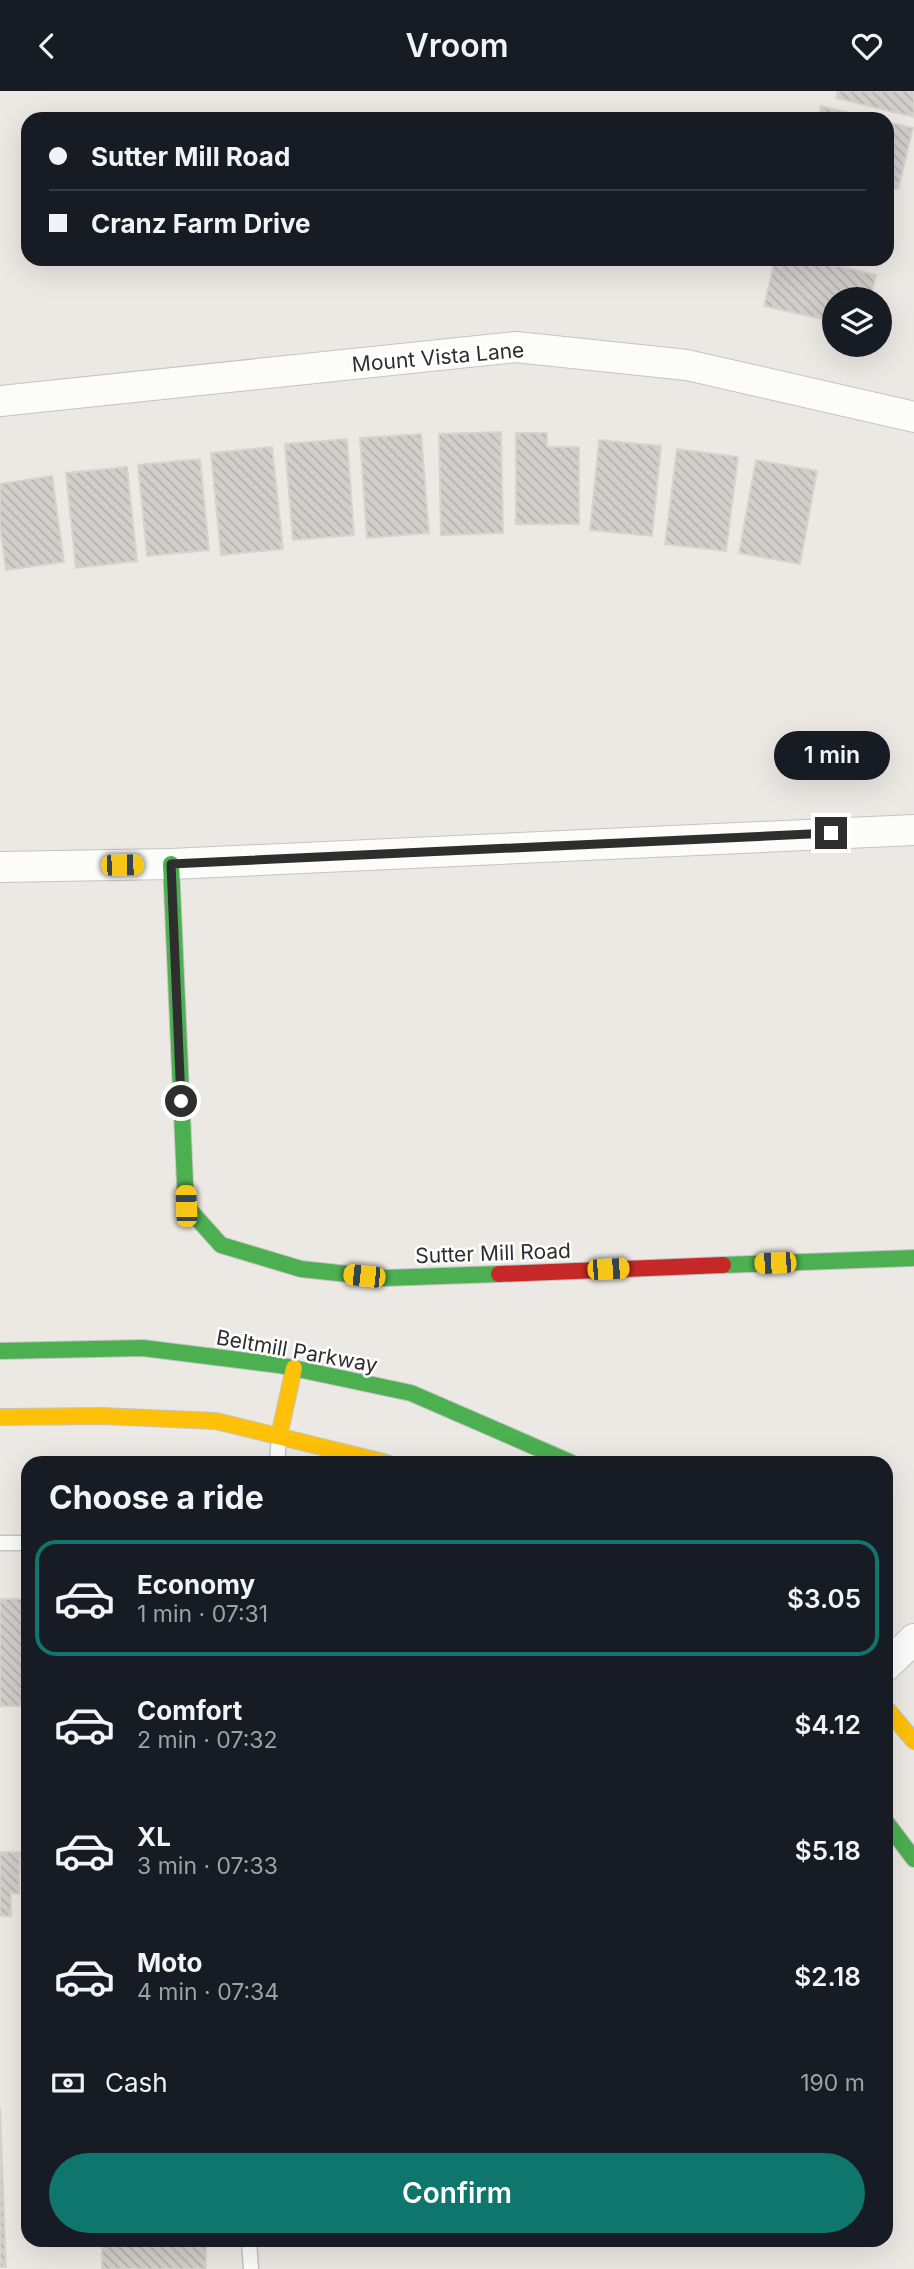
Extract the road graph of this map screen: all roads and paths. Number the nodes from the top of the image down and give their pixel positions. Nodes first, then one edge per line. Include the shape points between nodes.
1 (0, 401) edge
2 (912, 410) edge
3 (914, 829) edge
4 (171, 864) junction
5 (0, 867) edge
6 (914, 1258) edge
7 (0, 1351) edge
8 (295, 1368) junction
9 (0, 1417) edge
10 (279, 1436) junction
11 (277, 1456) edge
12 (359, 1456) edge
13 (556, 1456) edge
14 (0, 1543) edge
15 (21, 1543) edge
16 (914, 1639) edge
17 (893, 1659) edge
18 (893, 1716) edge
19 (914, 1741) edge
20 (893, 1831) edge
21 (914, 1859) edge
22 (249, 2247) edge
23 (251, 2269) edge

1 - 2 street, Mount Vista Lane via 516,347 687,365
3 - 4 street
4 - 5 street
4 - 6 street, Sutter Mill Road via 186,1206 221,1245 301,1269 385,1278
7 - 8 street, Beltmill Parkway via 143,1348
8 - 10 street
8 - 13 street, Beltmill Parkway via 411,1393
9 - 10 street via 216,1421
10 - 11 lane
10 - 12 street
14 - 15 lane
16 - 17 street
18 - 19 street
20 - 21 street
22 - 23 lane

